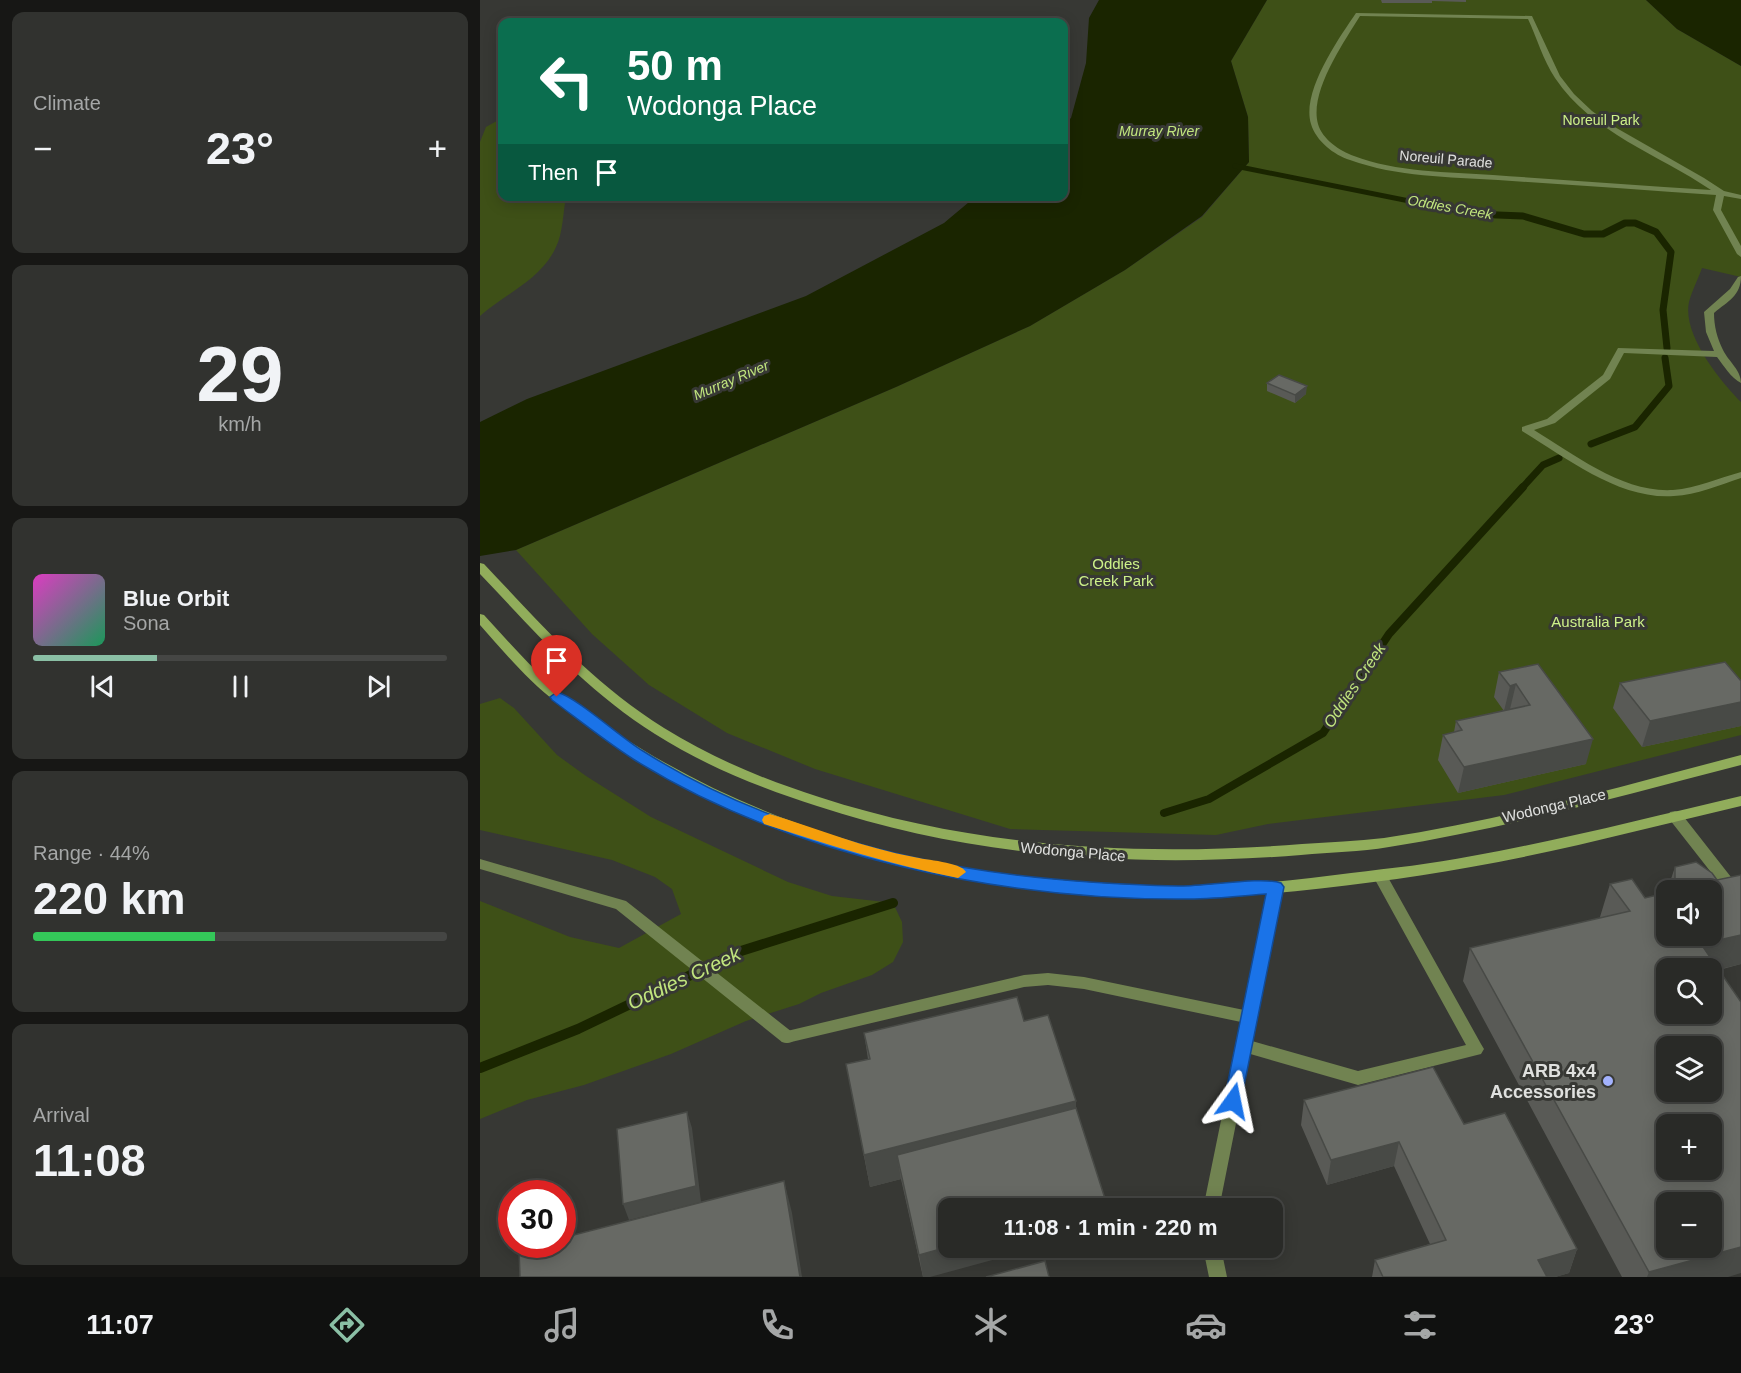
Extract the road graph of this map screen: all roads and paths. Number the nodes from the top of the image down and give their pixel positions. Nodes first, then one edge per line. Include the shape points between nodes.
1 (1720, 193) junction
2 (1741, 197) edge
3 (1741, 254) edge
4 (1741, 279) edge
5 (1720, 354) junction
6 (1741, 380) edge
7 (1741, 475) edge
8 (480, 567) edge
9 (480, 618) edge
10 (1741, 760) edge
11 (1741, 801) edge
12 (1675, 816) junction
13 (480, 864) edge
14 (1380, 876) junction
15 (1737, 883) edge
16 (1276, 887) junction
17 (1740, 905) edge
18 (1251, 1018) junction
19 (1245, 1046) junction
20 (1213, 1198) edge
21 (1214, 1258) edge
22 (1218, 1277) edge

1 - 1 street, Noreuil Parade via 1404,171 1351,158 1329,145 1314,123 1315,98 1327,64 1358,14 1530,18 1557,77 1578,102 1609,126 1697,175
1 - 2 street, Noreuil Parade
1 - 3 street via 1717,210
4 - 5 street via 1734,291 1709,312 1709,328
5 - 6 street
5 - 7 street via 1621,350 1606,377 1551,421 1526,429 1629,486 1655,493 1674,493
8 - 10 main road, Wodonga Place via 570,663 635,714 701,755 857,814 928,832 1036,851 1127,857 1220,856 1386,842 1470,826
9 - 16 main road via 557,697 638,755 752,813 805,832 911,863 989,877 1113,891 1191,893
11 - 12 main road
12 - 14 main road via 1488,858
12 - 15 street
13 - 18 street via 621,905 787,1037 1024,981 1048,979
14 - 16 main road
14 - 19 street via 1476,1049 1358,1077
15 - 17 street
16 - 18 street
18 - 19 street
19 - 20 street
21 - 22 street

